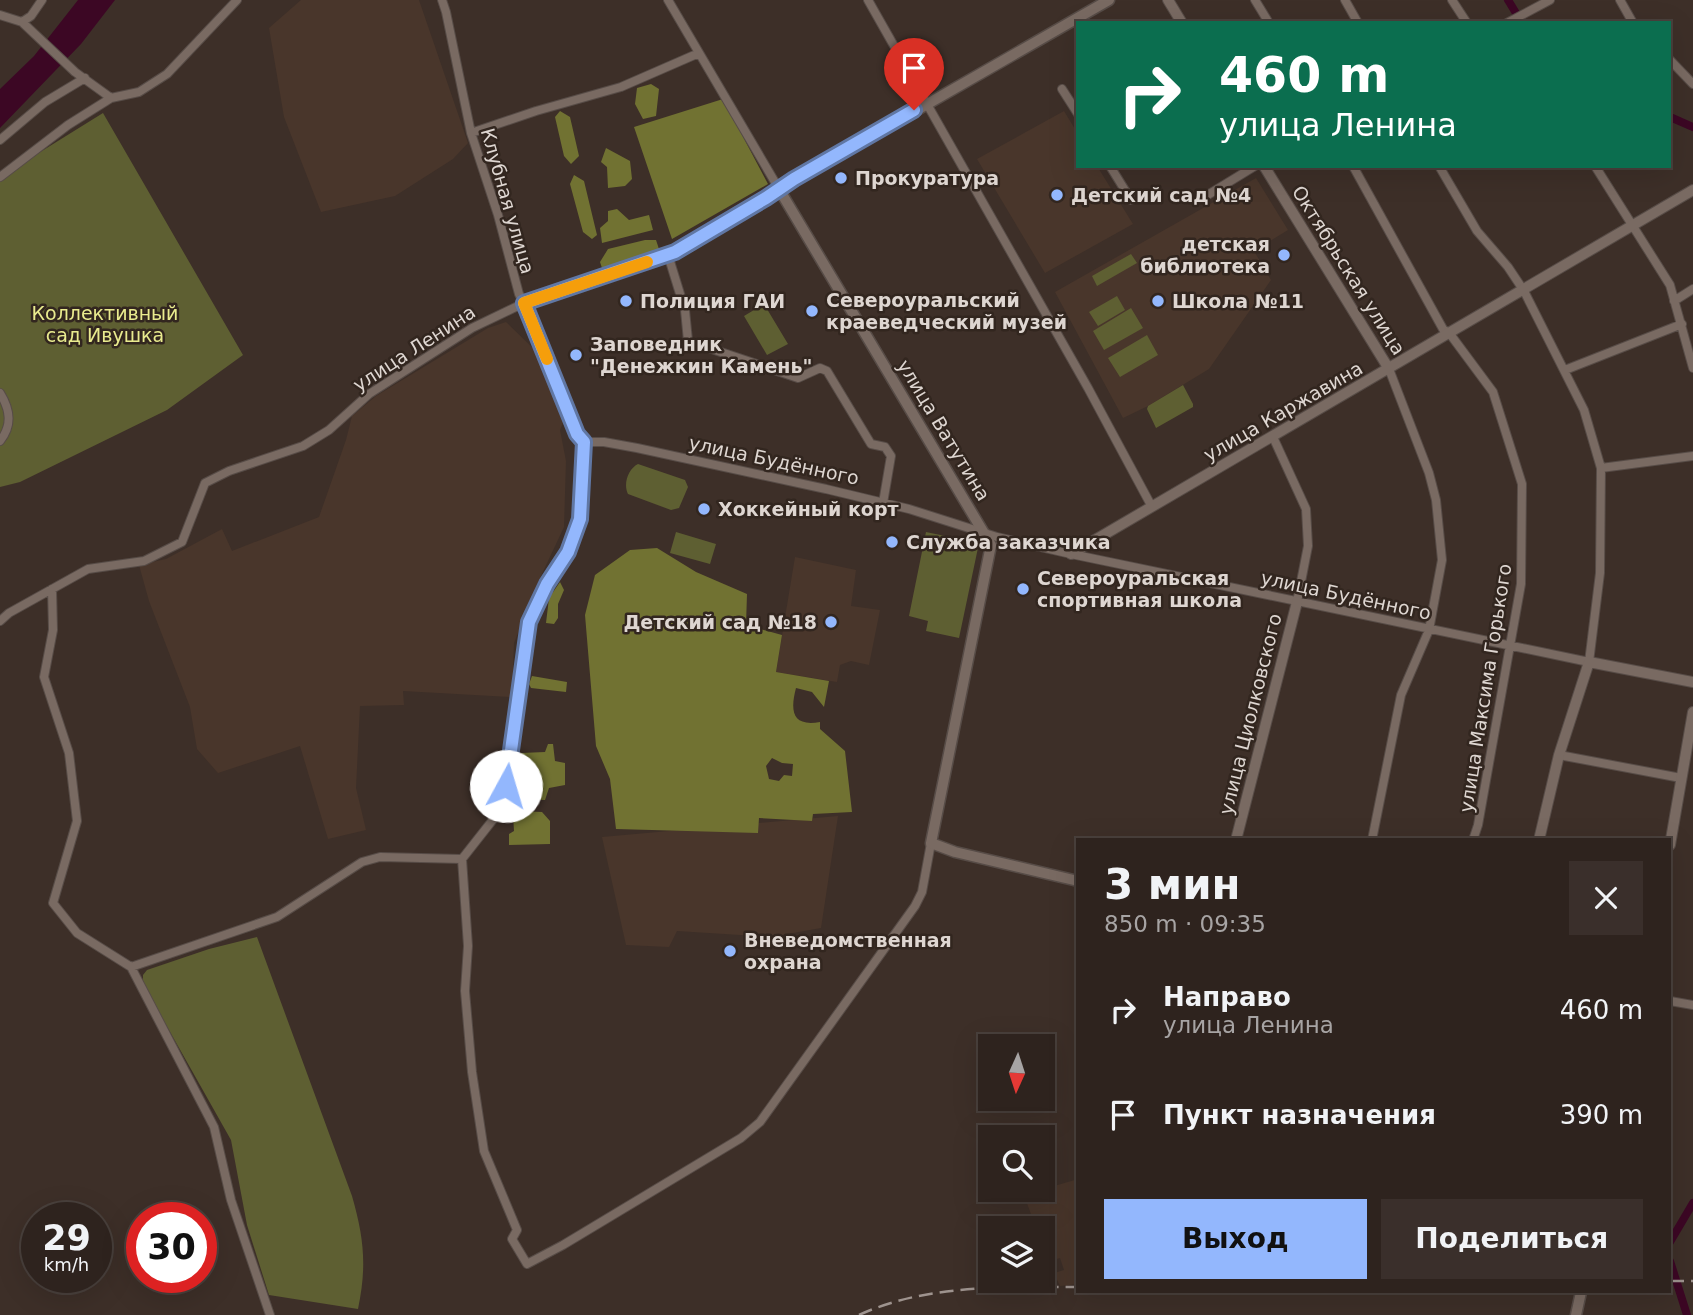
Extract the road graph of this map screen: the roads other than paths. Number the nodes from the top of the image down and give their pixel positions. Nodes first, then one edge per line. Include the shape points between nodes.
1 (42, 0) edge
2 (237, 0) edge
3 (442, 0) edge
4 (668, 0) edge
5 (868, 0) edge
6 (1109, 0) edge
7 (1168, 0) edge
8 (1255, 0) edge
9 (1345, 0) edge
10 (1452, 0) edge
11 (1550, 0) edge
12 (1620, 0) edge
13 (0, 15) edge
14 (1181, 21) edge
15 (1268, 21) edge
16 (1357, 21) edge
17 (1466, 21) edge
18 (1511, 21) edge
19 (1632, 21) edge
20 (22, 22) junction
21 (699, 53) junction
22 (1671, 61) edge
23 (85, 78) junction
24 (1693, 84) edge
25 (1062, 89) dead end
26 (111, 98) junction
27 (927, 103) junction
28 (1076, 111) edge
29 (471, 133) junction
30 (0, 140) edge
31 (1111, 168) edge
32 (1252, 168) edge
33 (1265, 168) edge
34 (1354, 168) edge
35 (1440, 168) edge
36 (1596, 168) edge
37 (0, 177) edge
38 (779, 189) junction
39 (1693, 190) edge
40 (1206, 196) dead end
41 (1131, 200) dead end
42 (1632, 226) junction
43 (668, 255) junction
44 (1693, 289) edge
45 (1524, 291) junction
46 (1674, 301) junction
47 (524, 303) junction
48 (1682, 324) junction
49 (1450, 334) junction
50 (1389, 369) junction
51 (1693, 369) edge
52 (1566, 370) junction
53 (0, 393) edge
54 (1273, 437) junction
55 (0, 441) edge
56 (584, 442) junction
57 (1693, 456) edge
58 (1601, 468) junction
59 (883, 503) junction
60 (1152, 508) junction
61 (984, 531) junction
62 (1071, 554) junction
63 (52, 589) junction
64 (1297, 602) junction
65 (0, 621) edge
66 (1429, 630) junction
67 (1511, 647) junction
68 (1588, 662) junction
69 (1693, 682) edge
70 (1693, 712) edge
71 (1559, 755) junction
72 (1681, 778) junction
73 (1237, 838) edge
74 (1372, 838) edge
75 (1474, 838) edge
76 (1539, 838) edge
77 (1671, 839) edge
78 (931, 843) junction
79 (462, 859) junction
80 (1076, 881) edge
81 (131, 967) junction
82 (1671, 1001) edge
83 (1693, 1005) edge
84 (1581, 1293) edge
85 (271, 1314) edge
86 (1576, 1315) edge

1 - 20 street
2 - 26 street via 167,74 139,92
3 - 29 street, Клубная улица
4 - 21 street, улица Ватутина
5 - 27 street
6 - 27 main road, улица Ленина
7 - 14 street
8 - 15 street
9 - 16 street
10 - 17 street
11 - 18 street
12 - 19 street
13 - 20 street
20 - 23 street
21 - 29 street via 621,87
21 - 38 street, улица Ватутина
22 - 24 street
23 - 26 street
23 - 30 street via 45,102
25 - 28 street
26 - 37 street
27 - 38 main road, улица Ленина
27 - 60 street
29 - 47 street, Клубная улица
31 - 41 street
32 - 40 street
33 - 50 street, Октябрьская улица
34 - 49 street, улица Максима Горького via 1440,324
35 - 45 street via 1477,231
36 - 42 street
38 - 43 street, улица Ленина
38 - 61 main road, улица Ватутина
39 - 42 street, улица Каржавина
42 - 45 street, улица Каржавина
42 - 46 street via 1670,285
43 - 47 street, улица Ленина
43 - 59 street via 685,310 688,341 798,378 820,368 827,371 871,444 886,447 891,456
44 - 46 street
45 - 49 street, улица Каржавина
45 - 52 street
46 - 48 street
47 - 56 street, Клубная улица
47 - 63 street, улица Ленина via 472,327 369,394 329,430 303,446 205,483 183,542 144,561 88,569
48 - 51 street
48 - 52 street
49 - 50 street, улица Каржавина
49 - 67 street, улица Максима Горького via 1493,392 1522,484 1521,584
50 - 54 street, улица Каржавина
50 - 66 street, Октябрьская улица via 1421,447 1436,500 1442,561
52 - 58 street
53 - 55 street via 10,422
54 - 60 street, улица Каржавина
54 - 64 street, улица Циолковского via 1306,509 1308,546
56 - 59 street, улица Будённого via 637,448
56 - 79 street via 580,519 568,552 529,622 499,812
57 - 58 street
58 - 68 street via 1600,573
59 - 61 street, улица Будённого
60 - 62 street, улица Каржавина
61 - 62 street, улица Будённого
61 - 78 main road, улица Ватутина via 992,545
62 - 64 street, улица Будённого
63 - 65 street, улица Ленина
63 - 81 street via 53,630 44,677 69,753 77,821 53,903 77,933
64 - 66 street, улица Будённого
64 - 73 street, улица Циолковского
66 - 67 street, улица Будённого
66 - 74 street, Октябрьская улица via 1401,695
67 - 68 street, улица Будённого
67 - 75 street, улица Максима Горького
68 - 69 street, улица Будённого
68 - 71 street
70 - 72 street
71 - 72 street
71 - 76 street
72 - 77 street
78 - 79 street via 915,906 760,1122 741,1138 527,1264 512,1239 517,1230 484,1151 465,991
78 - 80 main road
79 - 81 street via 362,862 277,917
81 - 85 street via 214,1127 231,1200
82 - 83 street
84 - 86 main road

